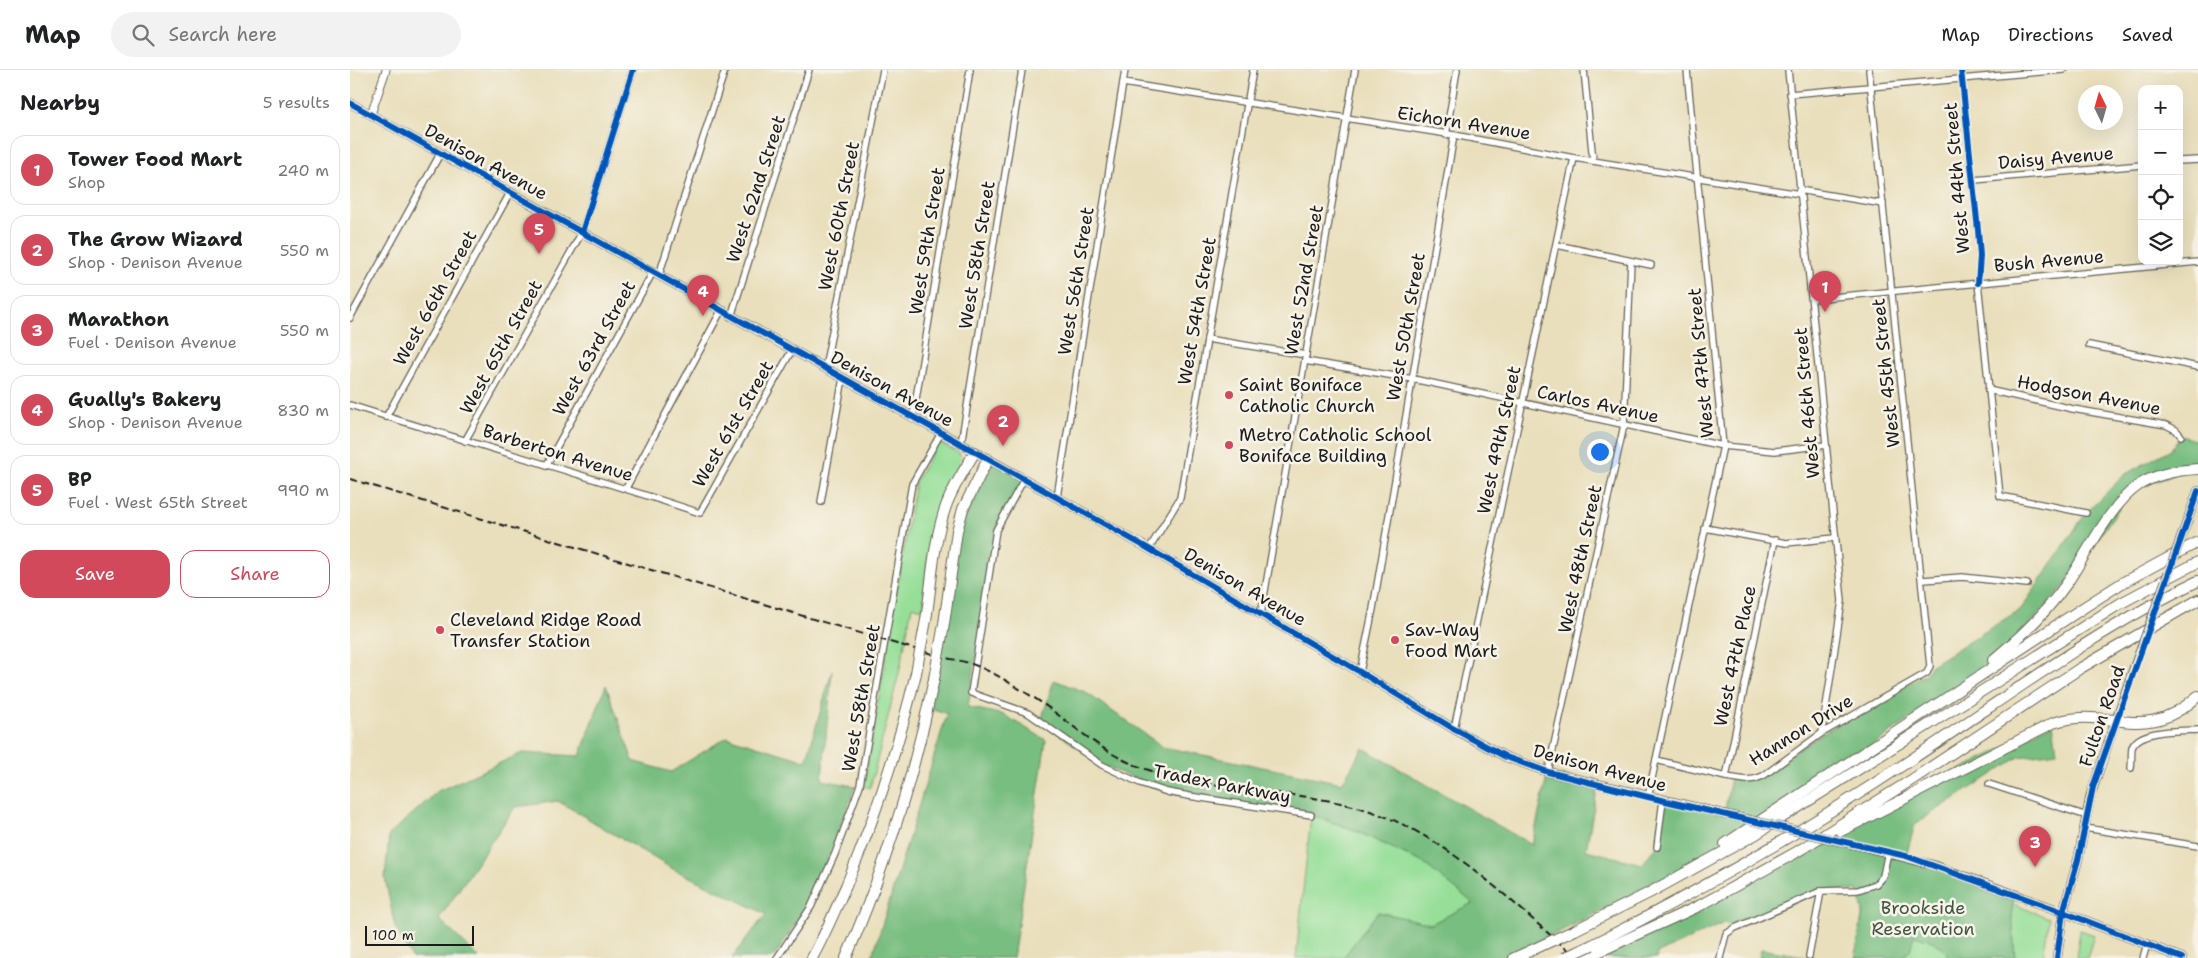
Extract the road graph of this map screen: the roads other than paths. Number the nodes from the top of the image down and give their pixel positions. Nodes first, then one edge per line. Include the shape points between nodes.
1 (386, 70) edge
2 (633, 70) edge
3 (725, 70) edge
4 (809, 70) edge
5 (883, 70) edge
6 (970, 70) edge
7 (1022, 70) edge
8 (1125, 70) edge
9 (1253, 70) edge
10 (1355, 70) edge
11 (1457, 70) edge
12 (1584, 70) edge
13 (1687, 70) edge
14 (1788, 70) edge
15 (1870, 70) edge
16 (1962, 70) edge
17 (2063, 70) edge
18 (1962, 79) junction
19 (1123, 83) junction
20 (1871, 87) junction
21 (1790, 94) junction
22 (1248, 102) junction
23 (350, 103) edge
24 (371, 114) junction
25 (1347, 118) junction
26 (1446, 135) junction
27 (1454, 135) junction
28 (440, 154) junction
29 (1574, 158) junction
30 (1593, 160) junction
31 (2198, 160) edge
32 (2183, 161) edge
33 (2138, 165) edge
34 (1699, 177) junction
35 (1974, 180) junction
36 (1800, 192) junction
37 (510, 194) junction
38 (1883, 204) junction
39 (582, 232) junction
40 (1557, 245) junction
41 (1631, 261) junction
42 (2198, 262) edge
43 (1651, 265) dead end
44 (656, 273) junction
45 (1978, 283) junction
46 (1893, 291) junction
47 (1812, 299) junction
48 (720, 311) junction
49 (731, 316) junction
50 (350, 318) edge
51 (1207, 339) junction
52 (2089, 345) dead end
53 (792, 350) junction
54 (1306, 358) junction
55 (2198, 367) edge
56 (825, 368) junction
57 (843, 378) junction
58 (1413, 379) junction
59 (1988, 390) junction
60 (1523, 403) junction
61 (350, 405) edge
62 (386, 417) junction
63 (913, 417) junction
64 (1624, 425) junction
65 (941, 433) junction
66 (2181, 436) dead end
67 (465, 441) junction
68 (961, 444) junction
69 (1723, 446) junction
70 (1826, 446) junction
71 (975, 452) junction
72 (988, 459) junction
73 (546, 466) junction
74 (2198, 469) edge
75 (1024, 479) junction
76 (626, 488) junction
77 (2198, 491) edge
78 (1057, 497) junction
79 (821, 502) dead end
80 (700, 513) joint
81 (2086, 513) dead end
82 (1705, 528) junction
83 (1835, 538) junction
84 (1774, 540) junction
85 (2198, 542) edge
86 (1149, 549) junction
87 (2198, 562) edge
88 (1923, 580) junction
89 (2198, 581) edge
90 (2026, 584) dead end
91 (2198, 600) edge
92 (1261, 614) junction
93 (1360, 672) junction
94 (1927, 673) joint
95 (2198, 696) edge
96 (1912, 720) junction
97 (2116, 722) junction
98 (1454, 729) junction
99 (2198, 730) edge
100 (1822, 733) junction
101 (1656, 760) junction
102 (2131, 768) dead end
103 (1548, 772) junction
104 (1726, 777) junction
105 (1989, 784) dead end
106 (1648, 797) junction
107 (1663, 800) junction
108 (1311, 815) dead end
109 (2087, 816) junction
110 (2085, 828) junction
111 (2198, 846) edge
112 (1657, 847) dead end
113 (1888, 852) junction
114 (1795, 853) junction
115 (1821, 891) junction
116 (1649, 892) junction
117 (2063, 912) junction
118 (2147, 944) junction
119 (1596, 948) junction
120 (1809, 956) dead end
121 (777, 958) edge
122 (812, 958) edge
123 (846, 958) edge
124 (1514, 958) edge
125 (1564, 958) edge
126 (1585, 958) edge
127 (1720, 958) edge
128 (2057, 958) edge
129 (2143, 958) edge
130 (2182, 958) edge

1 - 24 street
2 - 39 street, West 65th Street
3 - 44 street, West 63rd Street
4 - 49 street, West 62nd Street
5 - 56 street, West 60th Street
6 - 63 street, West 59th Street
7 - 68 street, West 58th Street
8 - 19 street, West 56th Street
9 - 22 street, West 54th Street
10 - 25 street, West 52nd Street
11 - 26 street
12 - 30 street
13 - 34 street, West 47th Street
14 - 21 street, West 46th Street
15 - 20 street, West 45th Street
16 - 18 street, West 44th Street
17 - 18 street
18 - 20 street
18 - 35 street, West 44th Street
19 - 22 street, Eichorn Avenue
19 - 78 street, West 56th Street
20 - 21 street
20 - 38 street, West 45th Street
21 - 36 street, West 46th Street
22 - 25 street, Eichorn Avenue
22 - 51 street, West 54th Street
23 - 24 main road, Denison Avenue
24 - 28 main road, Denison Avenue
25 - 26 street, Eichorn Avenue
25 - 54 street, West 52nd Street
26 - 27 street, Eichorn Avenue
27 - 29 street, Eichorn Avenue
27 - 58 street, West 50th Street
28 - 37 main road, Denison Avenue
28 - 50 street
29 - 30 street, Eichorn Avenue
29 - 40 street, West 49th Street
30 - 34 street, Eichorn Avenue
31 - 32 street
33 - 35 street, Daisy Avenue
34 - 36 street, Eichorn Avenue
34 - 69 street, West 47th Street
35 - 45 street, West 44th Street via 1980,256
36 - 38 street, Eichorn Avenue
36 - 47 street, West 46th Street
37 - 39 main road, Denison Avenue
37 - 62 street, West 66th Street
38 - 46 street, West 45th Street
39 - 44 main road, Denison Avenue
39 - 67 street, West 65th Street
40 - 41 street
40 - 60 street, West 49th Street
41 - 43 street
41 - 64 street, West 48th Street
42 - 45 street, Bush Avenue
44 - 48 main road, Denison Avenue
44 - 73 street, West 63rd Street
45 - 46 street, Bush Avenue
45 - 59 street, West 44th Street
46 - 47 street, Bush Avenue
46 - 88 street, West 45th Street
47 - 70 street, West 46th Street
48 - 49 main road, Denison Avenue
48 - 76 street
49 - 53 main road, Denison Avenue
51 - 54 street, Carlos Avenue
51 - 86 street, West 54th Street via 1180,498
52 - 55 street
53 - 56 main road, Denison Avenue
53 - 80 street, West 61st Street
54 - 58 street, Carlos Avenue
54 - 92 street, West 52nd Street
56 - 57 main road, Denison Avenue
57 - 63 main road, Denison Avenue
57 - 79 street
58 - 60 street, Carlos Avenue
58 - 93 street, West 50th Street
59 - 66 street, Hodgson Avenue via 2166,425
59 - 81 street, West 44th Street via 2000,496
60 - 64 street, Carlos Avenue
60 - 98 street, West 49th Street
61 - 62 street, Barberton Avenue
62 - 67 street, Barberton Avenue
63 - 65 main road, Denison Avenue
64 - 69 street, Carlos Avenue
64 - 103 street, West 48th Street
65 - 68 main road, Denison Avenue
65 - 121 street, West 58th Street via 912,484 860,785 835,854 811,907
67 - 73 street, Barberton Avenue
68 - 71 main road, Denison Avenue
69 - 70 street, Carlos Avenue via 1775,451
69 - 82 street, West 47th Street
70 - 83 street, West 46th Street
71 - 72 main road, Denison Avenue
71 - 122 highway, bridge via 951,493 941,523 916,673 895,756 875,815
72 - 75 main road, Denison Avenue
72 - 123 highway, bridge via 957,531 925,726 902,810
73 - 76 street, Barberton Avenue
74 - 96 highway via 2152,478 2131,491 2115,509 2067,583 2031,626 1985,666
75 - 78 main road, Denison Avenue
75 - 108 street, Tradex Parkway via 996,530 971,693 1028,713 1102,765 1140,783 1181,795
76 - 80 street, Barberton Avenue
77 - 97 main road, Fulton Road, bridge
78 - 86 main road, Denison Avenue
82 - 84 street
82 - 101 street, West 47th Street
83 - 84 street via 1786,543
83 - 100 street, West 46th Street via 1842,601
84 - 104 street, West 47th Place
85 - 96 highway via 2115,588
86 - 92 main road, Denison Avenue
87 - 116 highway via 2114,608 1771,825
88 - 90 street via 1962,576
88 - 94 street, West 45th Street via 1930,658
89 - 119 highway via 2096,638 1792,836
91 - 114 highway via 2080,669
92 - 93 main road, Denison Avenue
93 - 98 main road, Denison Avenue
94 - 100 street, Hannon Drive
95 - 97 highway via 2179,711 2160,720
96 - 116 highway
97 - 109 main road, Fulton Road via 2093,787
97 - 114 highway via 2083,717 2053,723
98 - 103 main road, Denison Avenue via 1506,757
99 - 102 street via 2149,734 2140,738 2132,749
100 - 104 street, Hannon Drive via 1762,776 1746,780
101 - 104 street, Hannon Drive
101 - 106 street, West 47th Street
103 - 106 main road, Denison Avenue
105 - 109 street
106 - 107 main road, Denison Avenue
107 - 112 street
107 - 113 main road, Denison Avenue, bridge
109 - 110 main road, Fulton Road
110 - 111 street
110 - 117 main road, Fulton Road
113 - 115 street via 1883,876 1876,884 1858,890
113 - 117 main road, Denison Avenue
114 - 119 highway via 1706,903
115 - 120 street
115 - 127 street via 1735,928 1726,934
116 - 124 highway, bridge
117 - 118 main road, Denison Avenue
117 - 128 main road, Fulton Road
118 - 129 street
118 - 130 main road, Denison Avenue
119 - 125 highway, bridge
119 - 126 highway

